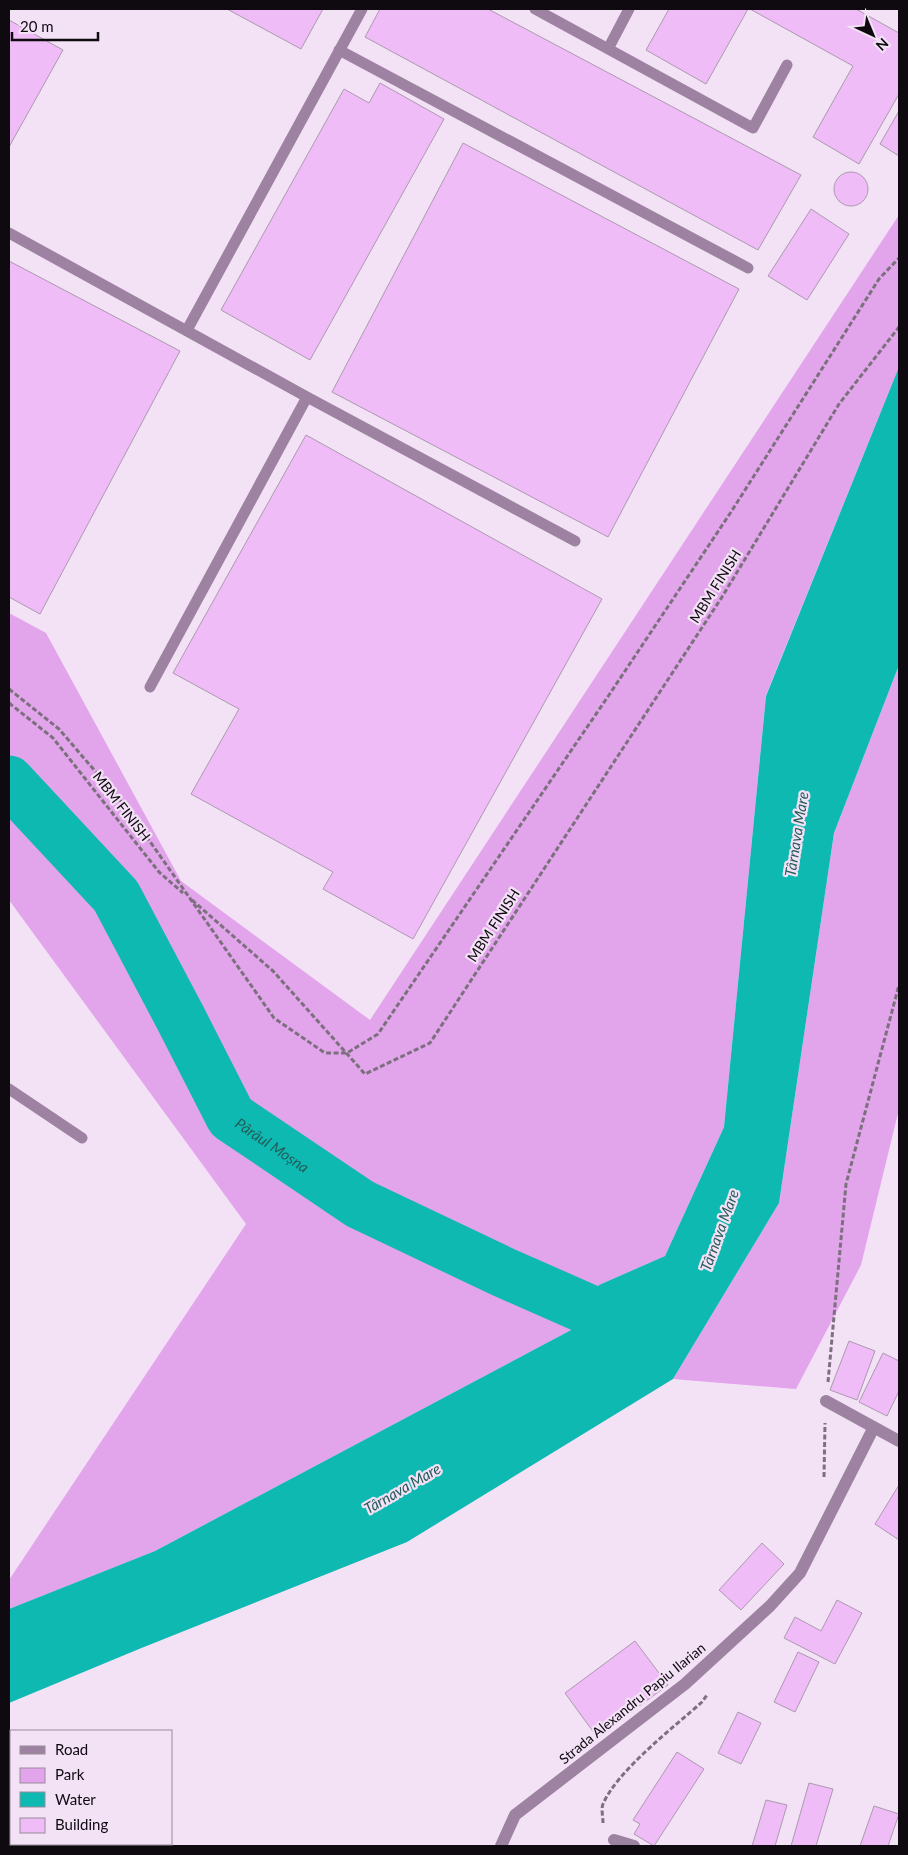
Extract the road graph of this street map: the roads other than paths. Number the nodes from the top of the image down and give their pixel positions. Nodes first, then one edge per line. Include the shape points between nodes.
1 (362, 9) edge
2 (535, 9) edge
3 (630, 9) edge
4 (608, 49) junction
5 (339, 50) junction
6 (787, 65) dead end
7 (9, 233) edge
8 (748, 268) dead end
9 (187, 330) junction
10 (307, 397) junction
11 (575, 541) dead end
12 (150, 687) dead end
13 (9, 1089) edge
14 (82, 1138) dead end
15 (826, 1401) road end
16 (874, 1428) junction
17 (899, 1441) edge
18 (614, 1840) road end
19 (501, 1846) edge
20 (634, 1846) edge

1 - 5 lane
2 - 4 lane
3 - 4 lane
4 - 6 lane via 753,128
5 - 8 lane
5 - 9 lane
7 - 9 lane
9 - 10 lane
10 - 11 lane
10 - 12 lane
13 - 14 lane
15 - 16 street
16 - 17 street
16 - 19 street, Strada Alexandru Papiu Ilarian via 800,1573 770,1606 685,1684 514,1816
18 - 20 street

